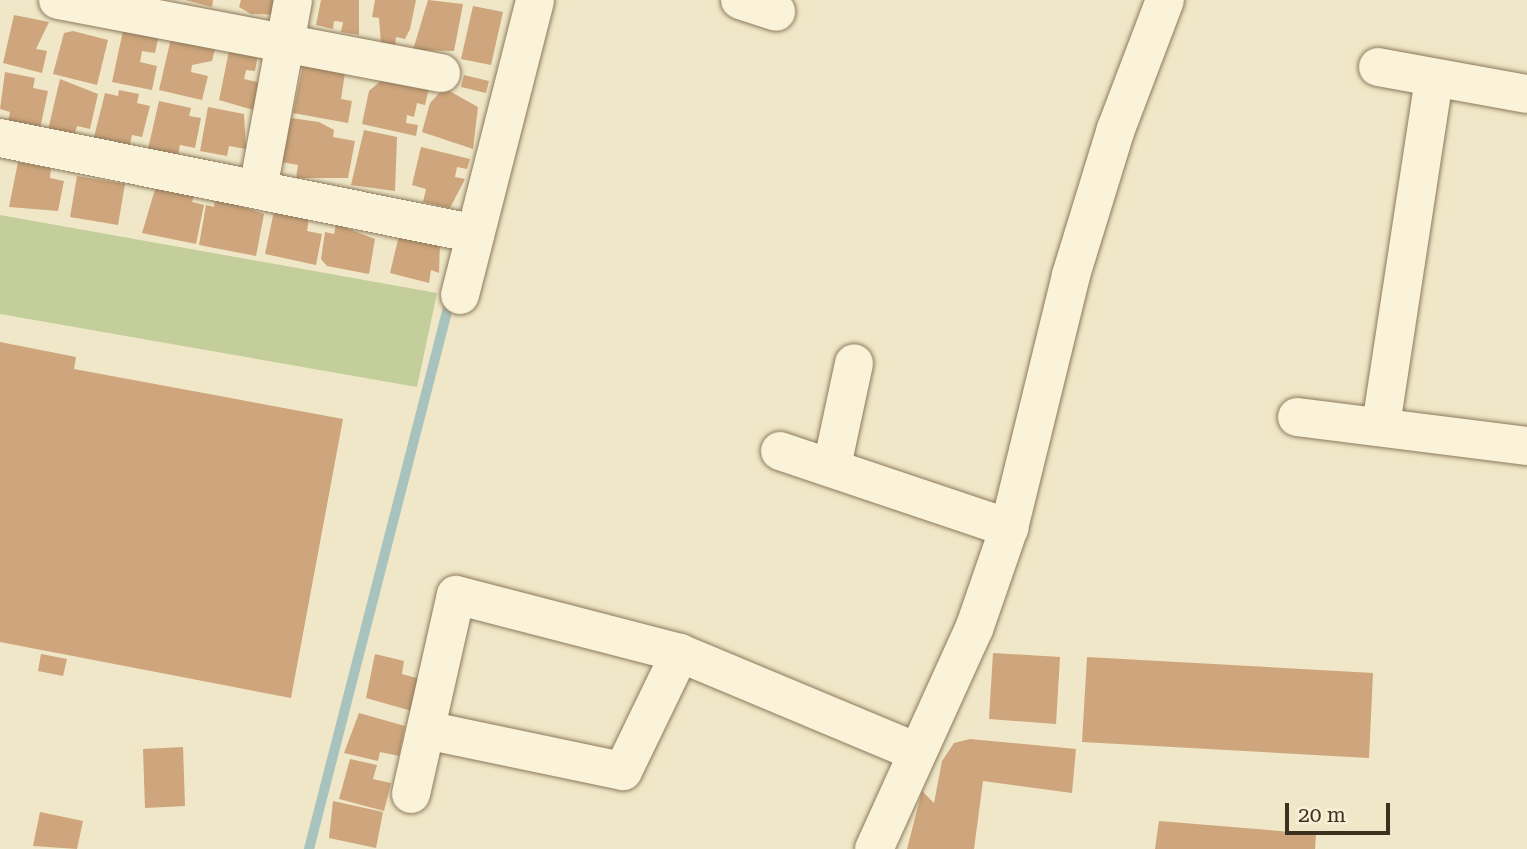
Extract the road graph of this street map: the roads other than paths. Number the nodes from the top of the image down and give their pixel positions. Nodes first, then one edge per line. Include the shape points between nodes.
1 (58, 0) edge
2 (293, 0) edge
3 (535, 0) edge
4 (740, 0) edge
5 (1165, 0) edge
6 (776, 12) dead end
7 (285, 41) junction
8 (1378, 67) dead end
9 (441, 74) dead end
10 (1434, 78) junction
11 (1527, 94) edge
12 (0, 138) edge
13 (258, 189) junction
14 (475, 234) junction
15 (460, 295) dead end
16 (854, 363) dead end
17 (1297, 417) dead end
18 (1381, 425) junction
19 (1527, 446) edge
20 (780, 451) dead end
21 (832, 466) junction
22 (1009, 528) junction
23 (680, 653) junction
24 (426, 730) junction
25 (914, 751) junction
26 (411, 794) dead end
27 (874, 849) edge

1 - 7 street
2 - 7 street
3 - 14 street
4 - 6 street
5 - 22 street via 1116,129 1071,275
7 - 9 street
7 - 13 street
8 - 10 street
10 - 11 street
10 - 18 street
12 - 13 street
13 - 14 street
14 - 15 street
16 - 21 street
17 - 18 street
18 - 19 street
20 - 21 street
21 - 22 street
22 - 25 street via 974,629
23 - 24 street via 623,771
23 - 24 street via 456,595
23 - 25 street
24 - 26 street
25 - 27 street

